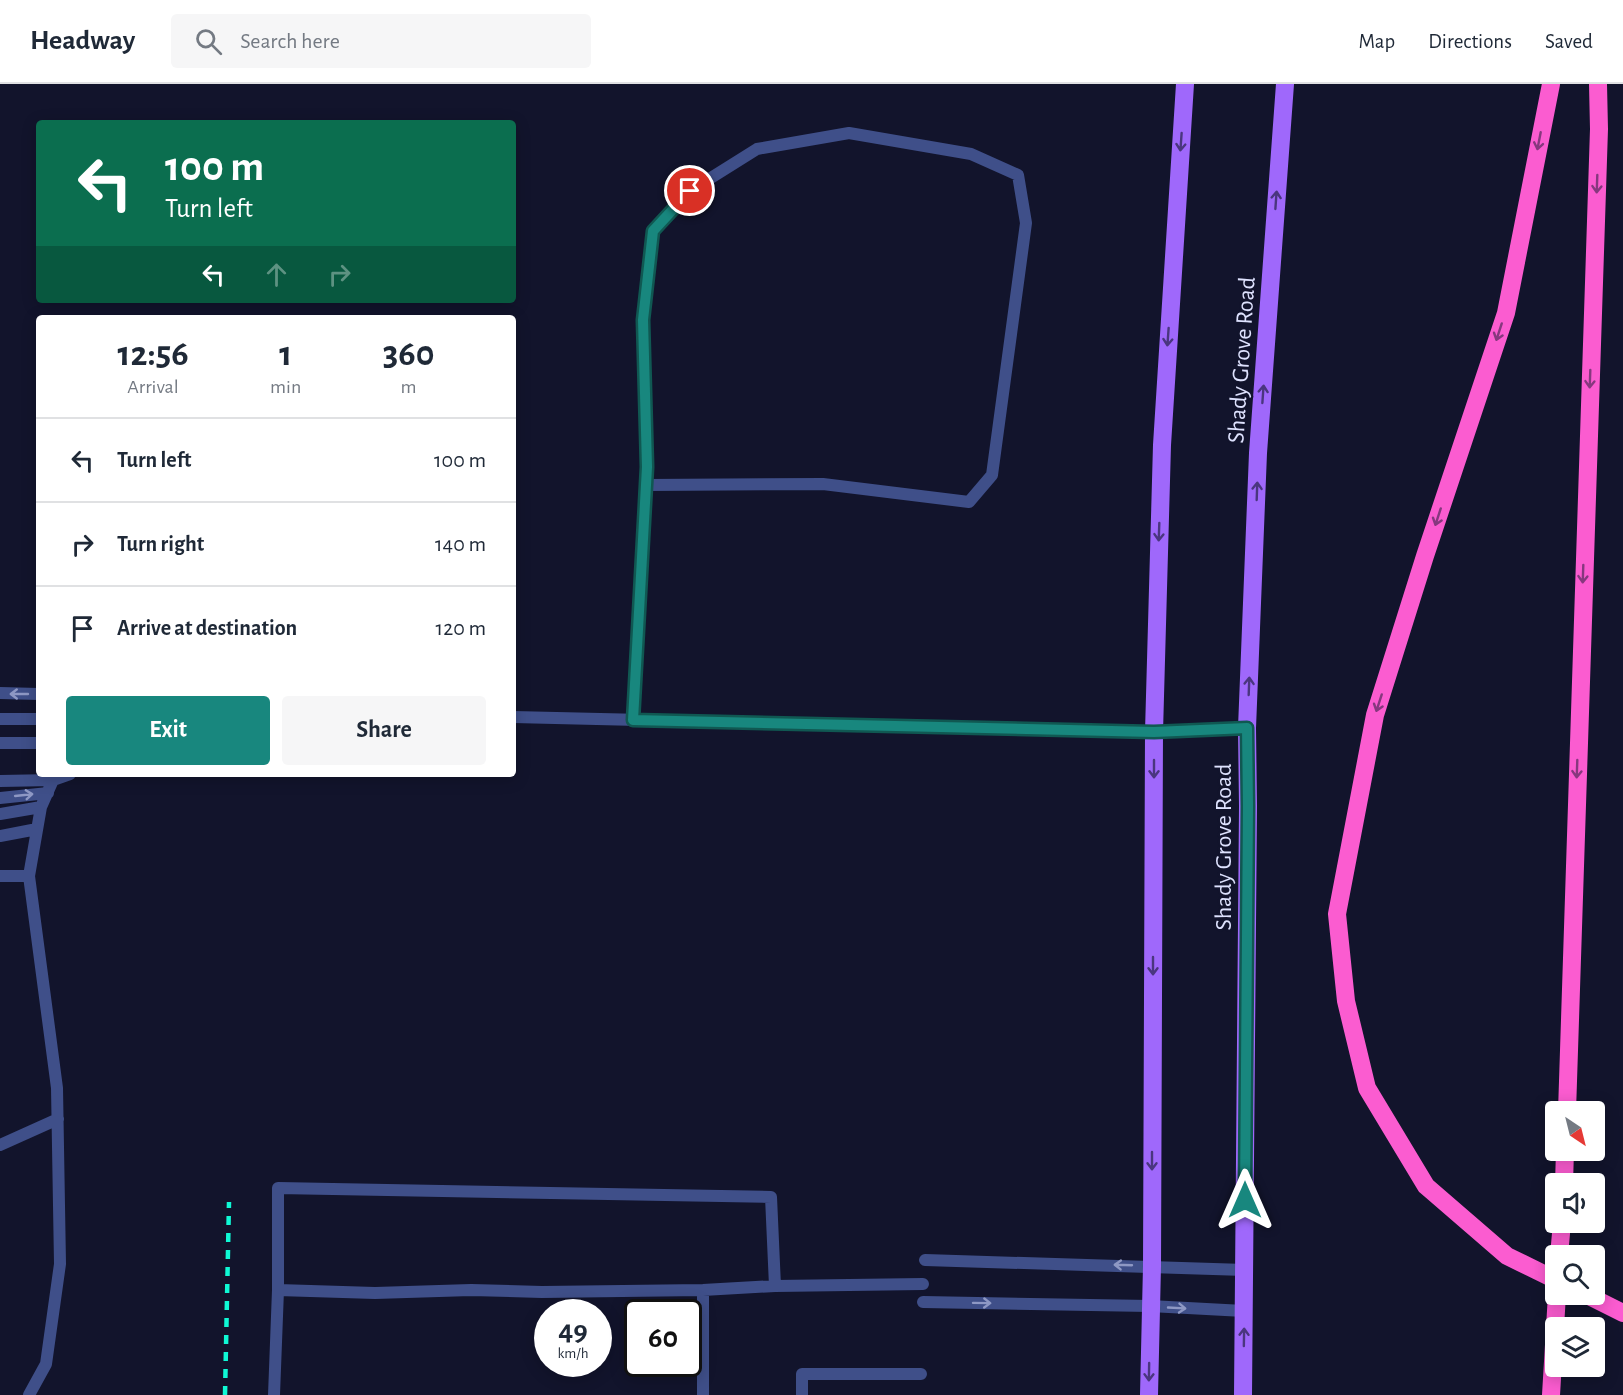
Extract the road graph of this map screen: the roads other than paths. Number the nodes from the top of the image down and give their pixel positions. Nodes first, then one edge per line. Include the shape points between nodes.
1 (1185, 84) edge
2 (1285, 84) edge
3 (1551, 84) edge
4 (1598, 84) edge
5 (646, 485) junction
6 (0, 693) edge
7 (36, 694) edge
8 (516, 717) edge
9 (0, 719) edge
10 (36, 719) edge
11 (633, 720) junction
12 (1247, 728) junction
13 (1154, 732) junction
14 (0, 743) edge
15 (36, 743) edge
16 (62, 777) edge
17 (54, 780) junction
18 (0, 781) edge
19 (48, 793) junction
20 (0, 798) edge
21 (41, 807) junction
22 (0, 814) edge
23 (37, 829) junction
24 (0, 836) edge
25 (0, 876) edge
26 (28, 876) junction
27 (1567, 1101) edge
28 (58, 1119) junction
29 (0, 1145) edge
30 (925, 1260) dead end
31 (1152, 1266) junction
32 (1245, 1270) junction
33 (1545, 1275) edge
34 (923, 1284) dead end
35 (775, 1286) junction
36 (278, 1290) junction
37 (703, 1290) junction
38 (923, 1302) dead end
39 (1605, 1304) edge
40 (1150, 1306) junction
41 (1244, 1311) junction
42 (1623, 1313) edge
43 (921, 1374) dead end
44 (1552, 1377) edge
45 (29, 1395) edge
46 (274, 1395) edge
47 (703, 1395) edge
48 (802, 1395) edge
49 (1149, 1395) edge
50 (1243, 1395) edge
51 (1551, 1395) edge

1 -> 13 main road via 1162,445
12 -> 2 main road, Shady Grove Road via 1258,453
3 -> 33 highway via 1506,313 1375,715 1337,914 1346,1001 1367,1088 1426,1186 1507,1256
4 -> 27 highway
5 - 5 lane via 643,320 653,231 690,191 757,149 849,134 971,154 1018,175 1026,223 992,475 969,502 823,484
5 - 11 lane
7 -> 6 lane
8 - 11 lane
9 - 10 lane
11 - 13 lane
12 - 13 lane
12 - 32 main road, Shady Grove Road
13 -> 31 main road
14 - 15 lane
16 - 17 lane
17 - 18 lane
17 - 19 lane
20 -> 19 lane
19 - 21 lane
21 - 22 lane
21 - 23 lane
23 - 24 lane
23 - 26 lane
25 - 26 lane
26 - 28 lane
28 - 29 lane
28 - 45 lane via 60,1264 46,1364
31 -> 30 lane
31 - 32 lane
31 - 40 main road
32 - 41 main road, Shady Grove Road
34 - 35 lane
35 - 36 lane via 771,1197 278,1188
35 - 37 lane
36 - 37 lane
36 - 46 lane
37 - 47 lane
38 -> 40 lane
39 - 42 highway
40 -> 41 lane
40 -> 49 main road
50 -> 41 main road, Shady Grove Road
43 - 48 lane via 802,1374
44 - 51 highway

